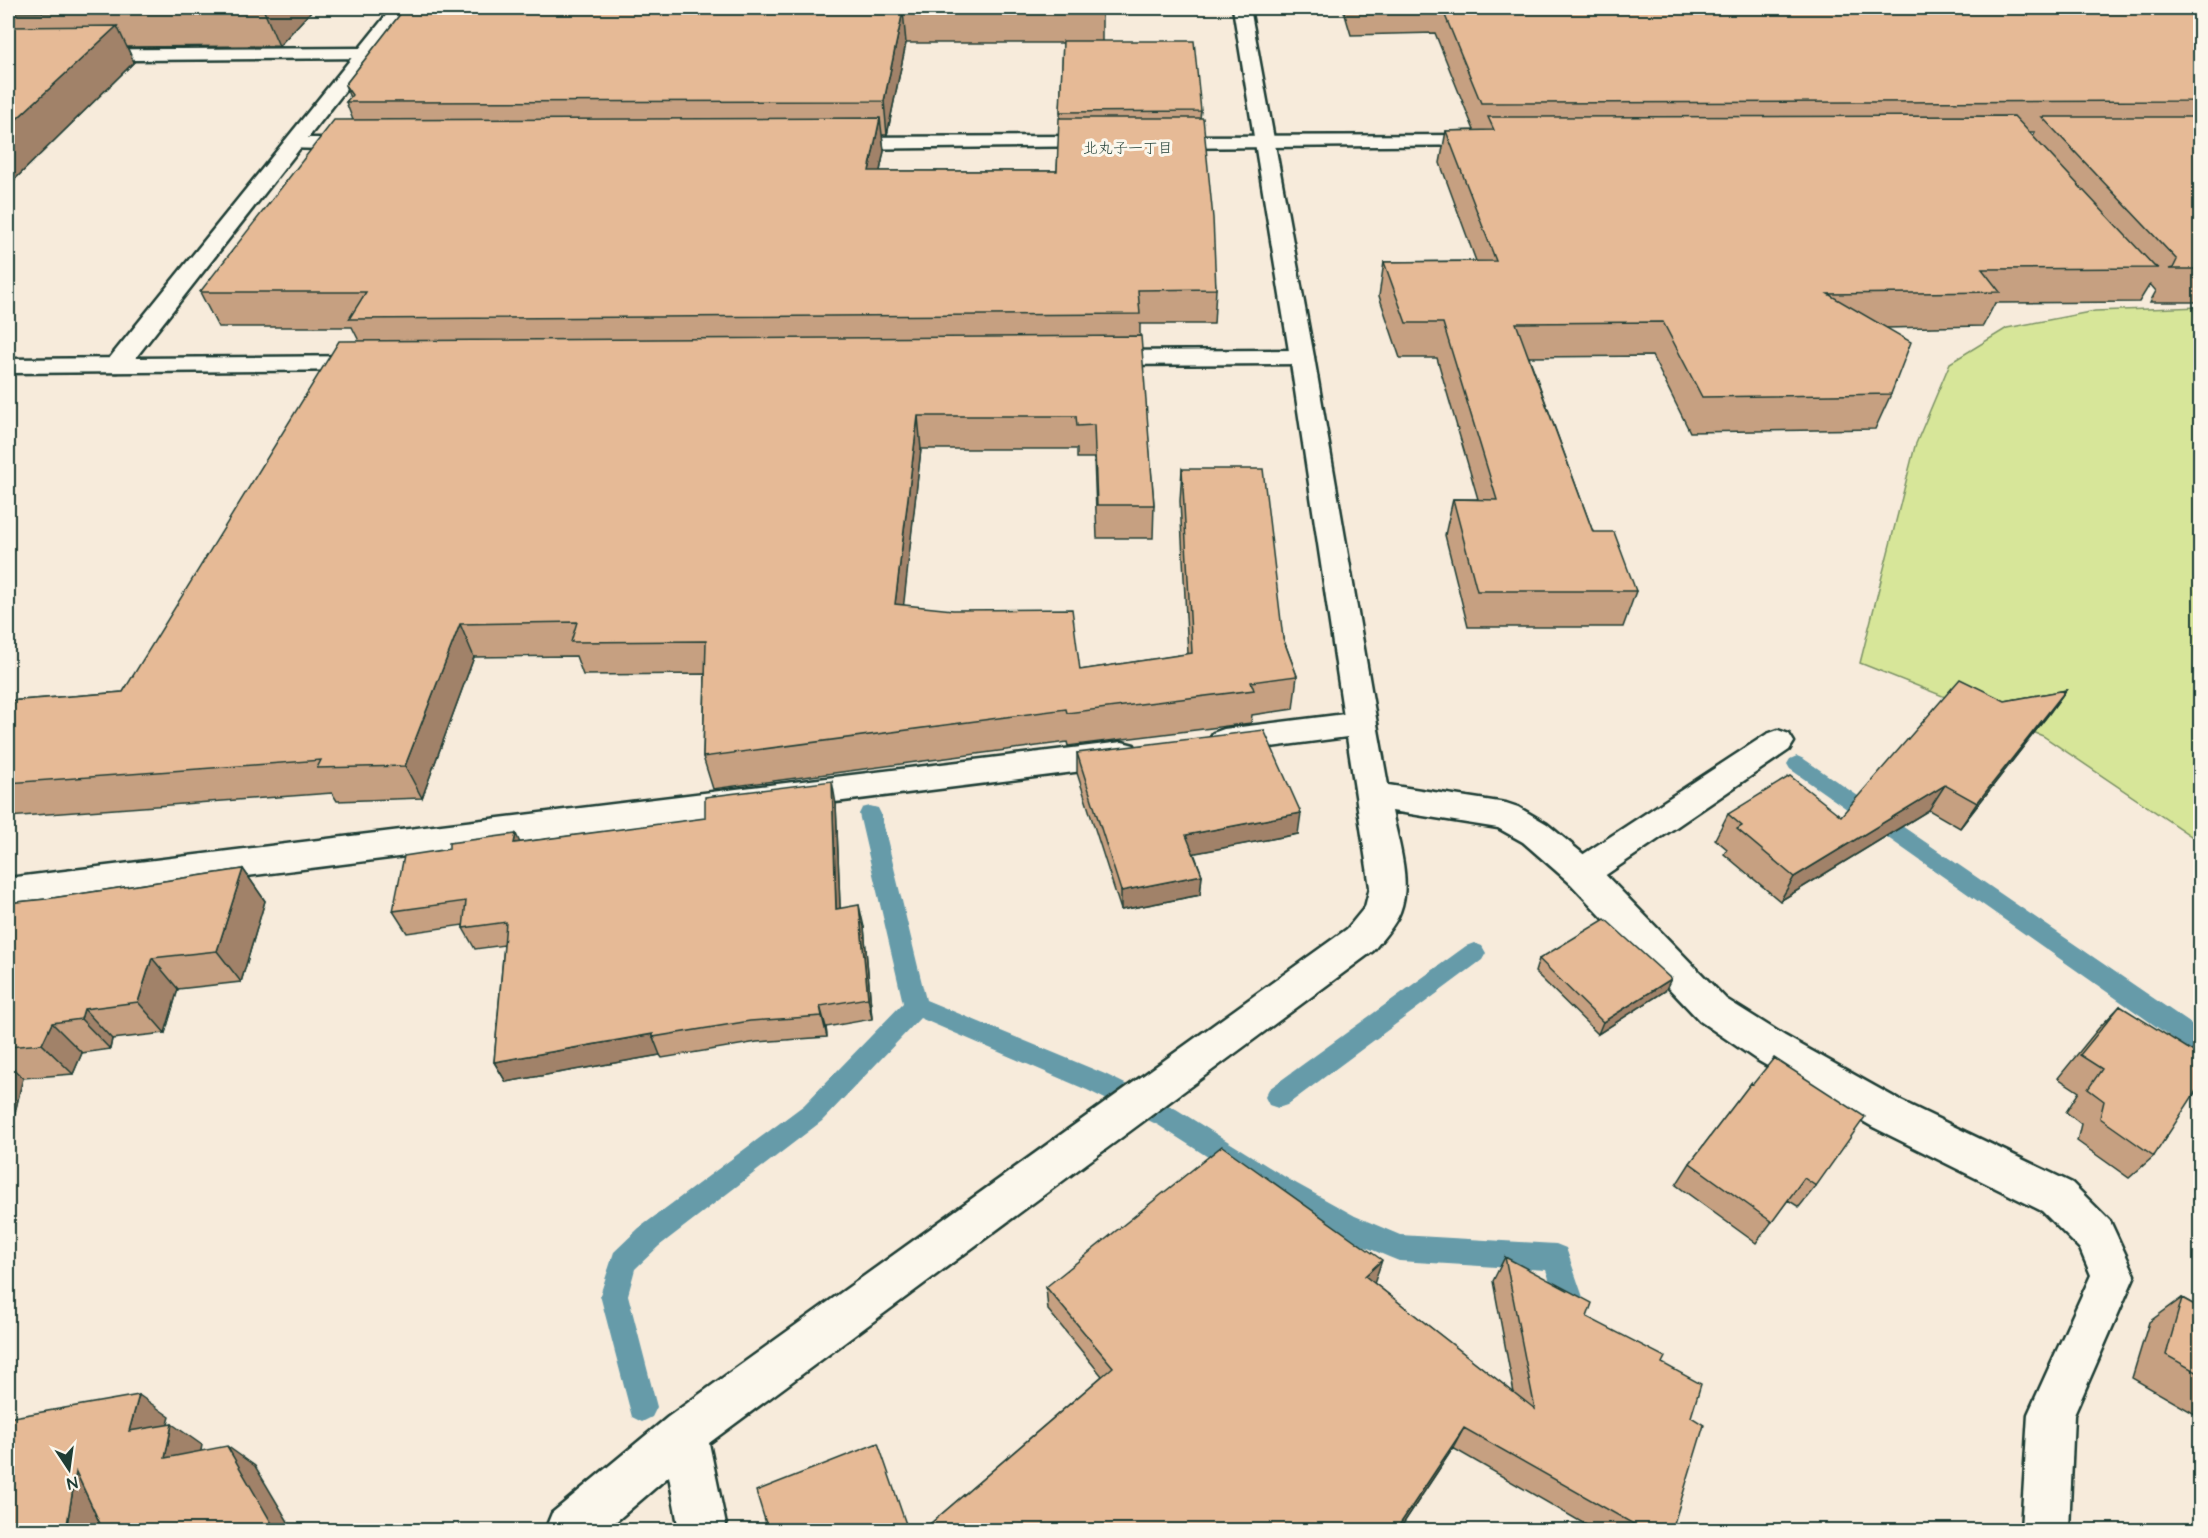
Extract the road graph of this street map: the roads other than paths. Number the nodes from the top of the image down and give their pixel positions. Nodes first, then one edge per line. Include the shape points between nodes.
1 (401, 8) edge
2 (1241, 8) edge
3 (364, 54) junction
4 (8, 56) edge
5 (1505, 141) edge
6 (1264, 142) junction
7 (817, 143) edge
8 (293, 144) junction
9 (376, 144) edge
10 (1302, 357) junction
11 (1073, 358) edge
12 (392, 363) edge
13 (117, 365) junction
14 (8, 366) edge
15 (1361, 724) junction
16 (1778, 742) dead end
17 (1196, 745) edge
18 (1148, 750) edge
19 (1373, 795) junction
20 (1582, 873) junction
21 (8, 892) edge
22 (684, 1433) junction
23 (569, 1530) edge
24 (703, 1530) edge
25 (2045, 1530) edge

1 - 3 street
2 - 6 street
3 - 4 street
3 - 8 street
5 - 6 street
6 - 7 street
6 - 10 street
8 - 9 street
8 - 13 street
10 - 11 street
10 - 15 street
12 - 13 street
13 - 14 street
15 - 17 street
15 - 19 street
16 - 20 street
18 - 21 street
19 - 20 street via 1506,816 1535,833
19 - 22 street via 1388,887 1382,912 1360,940
20 - 25 street via 1713,1010 1887,1114 2057,1197 2095,1235 2113,1275 2051,1414
22 - 23 street
22 - 24 street

